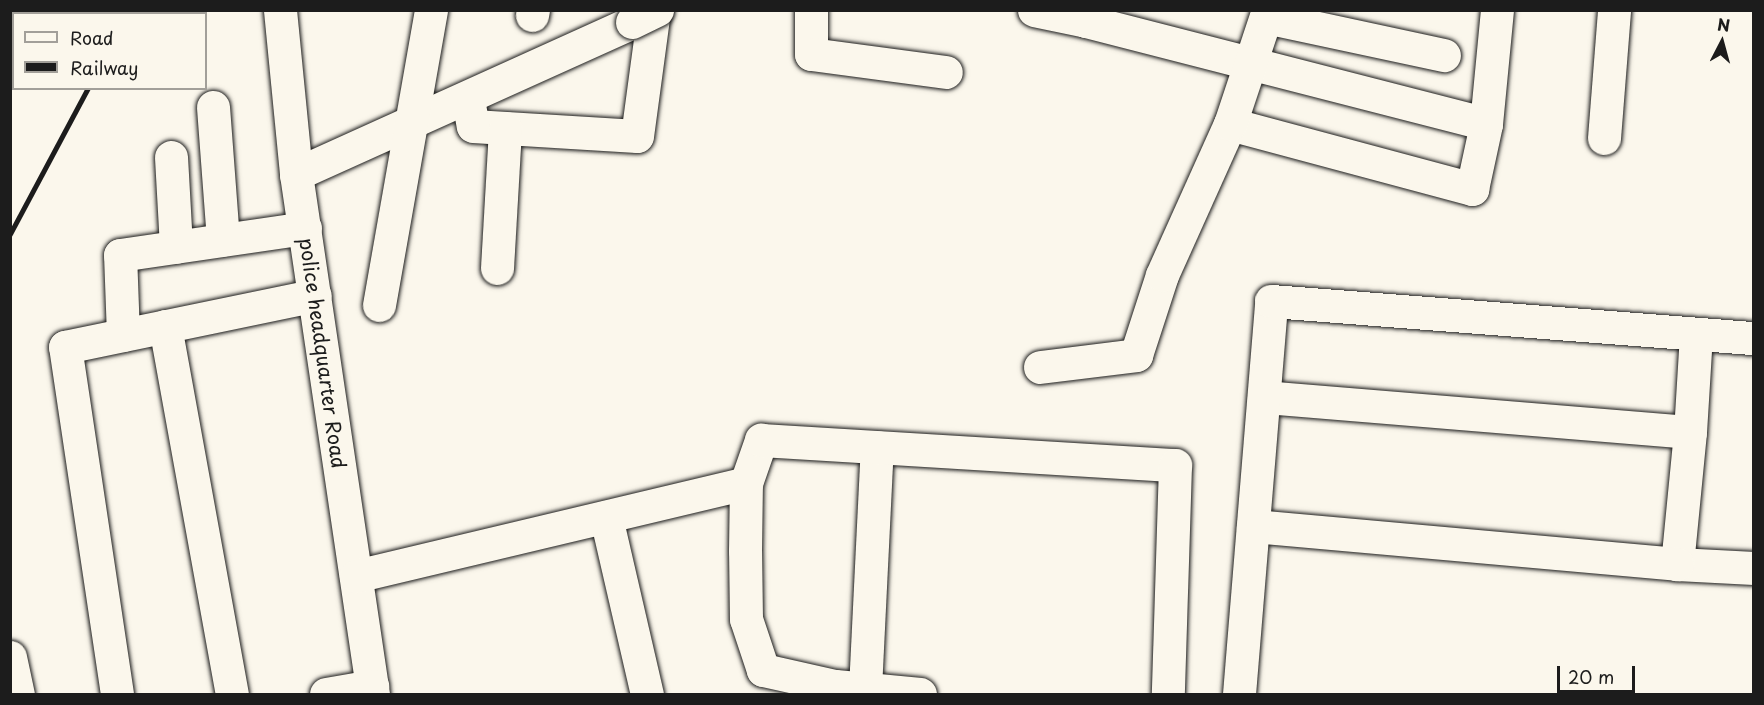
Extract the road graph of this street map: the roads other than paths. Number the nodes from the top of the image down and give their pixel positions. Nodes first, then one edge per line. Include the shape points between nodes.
1 (280, 10) edge
2 (431, 10) edge
3 (811, 10) edge
4 (1034, 10) edge
5 (1614, 10) edge
6 (1496, 11) edge
7 (648, 14) edge
8 (1267, 14) edge
9 (1088, 16) edge
10 (1444, 55) dead end
11 (1247, 63) junction
12 (946, 72) dead end
13 (468, 99) junction
14 (213, 107) dead end
15 (411, 124) junction
16 (1230, 124) junction
17 (1486, 124) junction
18 (505, 128) junction
19 (1604, 138) dead end
20 (171, 157) dead end
21 (296, 174) junction
22 (305, 228) junction
23 (223, 240) junction
24 (176, 247) junction
25 (497, 268) dead end
26 (315, 295) junction
27 (379, 305) dead end
28 (165, 326) junction
29 (1696, 334) junction
30 (123, 335) junction
31 (1754, 338) edge
32 (1040, 367) dead end
33 (1264, 397) junction
34 (1690, 432) junction
35 (877, 447) junction
36 (746, 483) junction
37 (606, 517) junction
38 (1253, 526) junction
39 (1677, 564) junction
40 (1754, 568) edge
41 (356, 576) junction
42 (10, 657) edge
43 (865, 689) junction
44 (373, 690) edge
45 (18, 694) edge
46 (117, 694) edge
47 (232, 694) edge
48 (326, 694) edge
49 (647, 694) edge
50 (920, 694) edge
51 (1168, 694) edge
52 (1239, 694) edge

1 - 21 street, police headquarter Road
2 - 15 street
3 - 12 street via 811,54
4 - 9 street
5 - 19 street
6 - 17 street
7 - 13 street
7 - 18 street via 637,136
8 - 10 street
8 - 11 street
9 - 11 street
11 - 16 street
11 - 17 street
13 - 15 street
13 - 18 street via 473,126
14 - 23 street
15 - 21 street
15 - 27 street
16 - 17 street via 1472,189
16 - 32 street via 1162,275 1136,355
18 - 25 street
20 - 24 street
21 - 22 street, police headquarter Road
22 - 23 street
22 - 26 street, police headquarter Road
23 - 24 street
24 - 30 street via 120,255
26 - 28 street
26 - 41 street, police headquarter Road
28 - 30 street
28 - 47 street
29 - 31 street
29 - 33 street via 1271,301
29 - 34 street
30 - 46 street via 65,347
33 - 34 street
33 - 38 street
34 - 39 street
35 - 36 street via 761,440
35 - 43 street
35 - 51 street via 1175,465
36 - 37 street
36 - 43 street via 747,619 763,670
37 - 41 street
37 - 49 street
38 - 39 street
38 - 52 street
39 - 40 street
41 - 44 street, police headquarter Road
42 - 45 street
43 - 50 street
44 - 48 street

